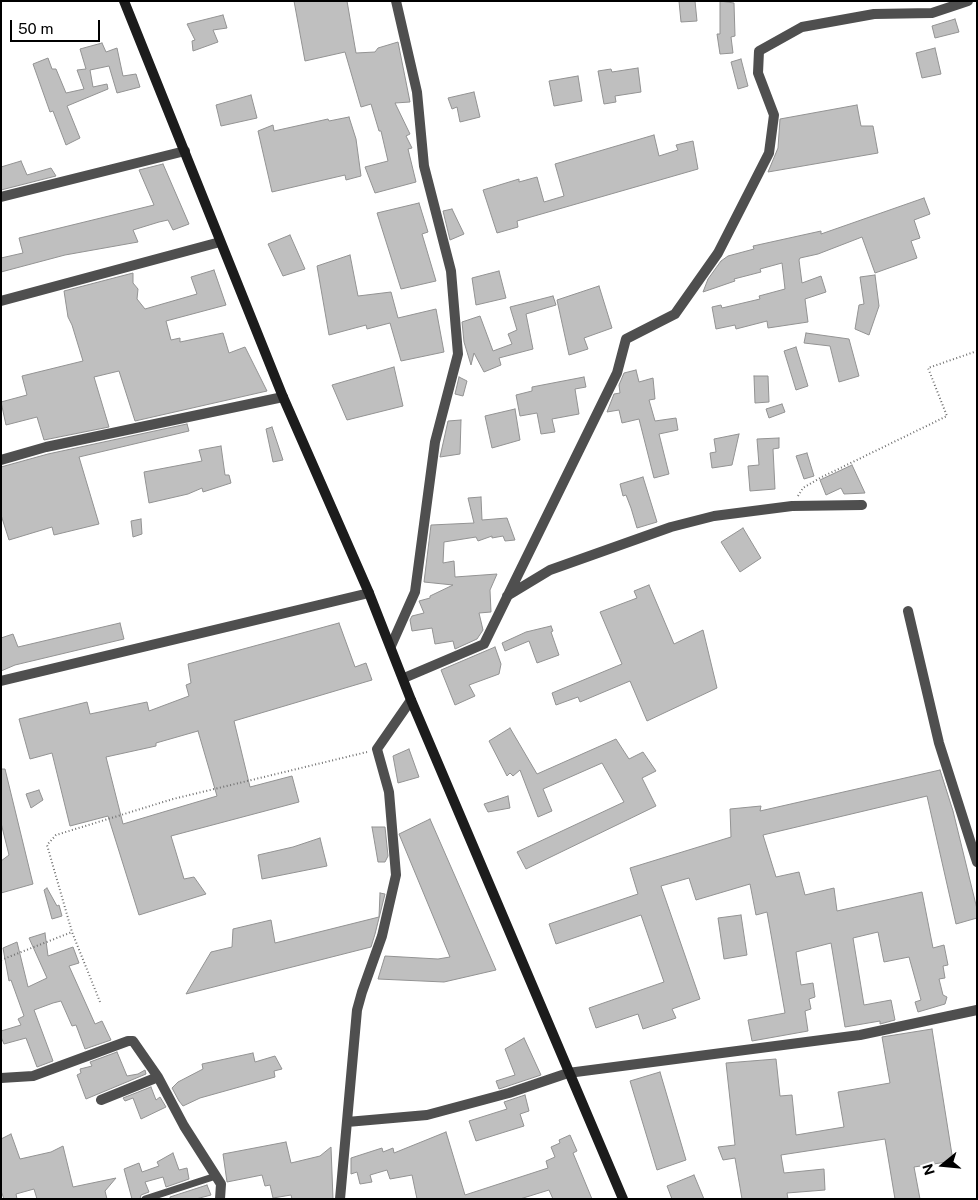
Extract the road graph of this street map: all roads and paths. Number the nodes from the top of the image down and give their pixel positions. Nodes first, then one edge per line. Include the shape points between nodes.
1 (124, 1) edge
2 (396, 1) edge
3 (968, 1) edge
4 (185, 151) junction
5 (1, 197) edge
6 (220, 242) junction
7 (1, 301) edge
8 (977, 351) edge
9 (283, 397) junction
10 (1, 460) edge
11 (862, 505) dead end
12 (792, 506) junction
13 (369, 593) junction
14 (508, 596) junction
15 (908, 611) dead end
16 (391, 646) junction
17 (404, 678) junction
18 (1, 680) edge
19 (411, 700) junction
20 (377, 749) junction
21 (977, 862) edge
22 (72, 932) junction
23 (1, 960) edge
24 (100, 1002) dead end
25 (977, 1010) edge
26 (568, 1073) junction
27 (158, 1077) junction
28 (1, 1078) edge
29 (100, 1100) dead end
30 (347, 1122) junction
31 (216, 1176) junction
32 (145, 1199) edge
33 (220, 1199) edge
34 (340, 1199) edge
35 (622, 1199) edge

1 - 4 main road
2 - 16 street via 416,92 424,166 451,271 458,354 435,442 415,592
3 - 14 street via 932,13 874,14 802,27 759,51 758,73 774,115 769,154 718,253 675,314 626,339 617,373
4 - 5 street
4 - 6 main road
6 - 7 street
6 - 9 main road
8 - 12 path via 928,368 947,416 822,476 803,488
9 - 10 street via 46,447
9 - 13 main road
11 - 12 street
12 - 14 street via 714,516 671,527 550,570
13 - 16 main road
13 - 18 street
14 - 17 street via 484,644
15 - 21 street via 938,743
16 - 17 main road
17 - 19 main road
19 - 20 street
19 - 26 main road
20 - 22 path via 172,799 56,835 47,845
20 - 30 street via 389,792 396,875 382,936 358,1010
22 - 23 path
22 - 24 path
25 - 26 street via 860,1035
26 - 30 street via 427,1115
26 - 35 main road
27 - 28 street via 133,1041 128,1041 32,1076
27 - 29 street
27 - 31 street
30 - 34 street
31 - 32 lane
31 - 33 street via 221,1184

